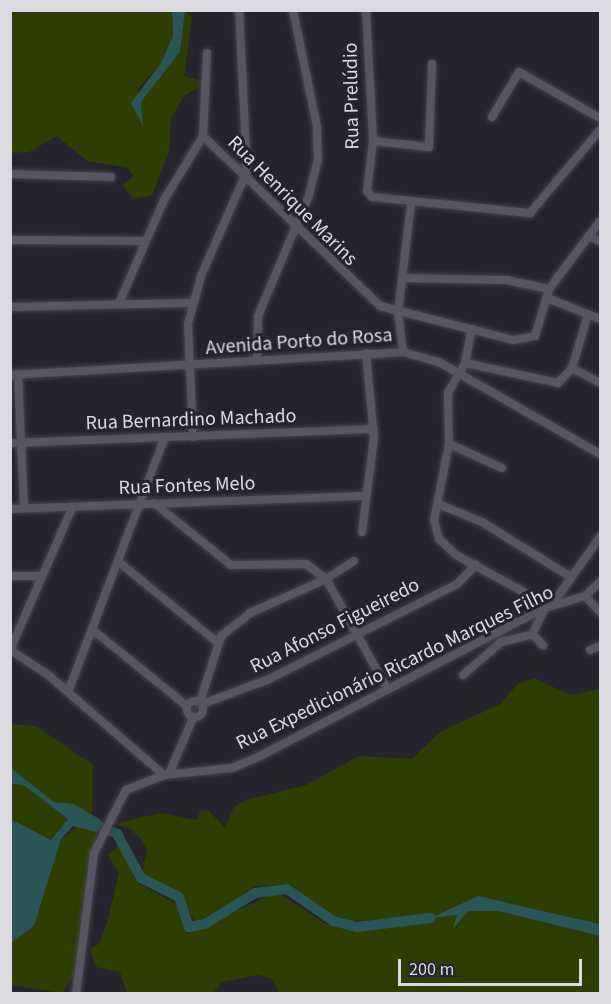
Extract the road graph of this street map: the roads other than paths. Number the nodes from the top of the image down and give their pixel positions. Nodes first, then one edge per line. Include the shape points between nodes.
1 (239, 10) edge
2 (293, 10) edge
3 (366, 10) edge
4 (207, 53) dead end
5 (432, 64) dead end
6 (492, 117) dead end
7 (600, 118) edge
8 (600, 130) edge
9 (203, 136) junction
10 (373, 141) junction
11 (10, 174) edge
12 (111, 177) dead end
13 (245, 177) junction
14 (411, 204) junction
15 (600, 221) edge
16 (294, 226) junction
17 (588, 236) junction
18 (10, 240) edge
19 (146, 241) junction
20 (600, 241) edge
21 (402, 278) junction
22 (548, 294) junction
23 (119, 303) junction
24 (193, 303) junction
25 (10, 307) edge
26 (398, 313) junction
27 (587, 318) junction
28 (600, 319) edge
29 (472, 329) junction
30 (403, 352) junction
31 (366, 353) junction
32 (257, 361) junction
33 (465, 363) junction
34 (188, 366) junction
35 (572, 368) junction
36 (459, 373) junction
37 (14, 375) edge
38 (600, 383) edge
39 (374, 429) junction
40 (193, 437) junction
41 (164, 439) junction
42 (10, 443) edge
43 (23, 443) junction
44 (449, 444) junction
45 (600, 454) edge
46 (502, 468) dead end
47 (364, 496) junction
48 (154, 502) junction
49 (142, 503) junction
50 (438, 504) junction
51 (73, 506) junction
52 (10, 508) edge
53 (24, 508) junction
54 (362, 532) dead end
55 (600, 537) edge
56 (354, 561) dead end
57 (120, 563) junction
58 (476, 565) junction
59 (10, 576) edge
60 (43, 576) junction
61 (569, 576) junction
62 (326, 579) junction
63 (600, 582) edge
64 (585, 596) junction
65 (546, 608) junction
66 (600, 612) edge
67 (93, 630) junction
68 (354, 633) junction
69 (531, 634) junction
70 (217, 642) junction
71 (543, 645) dead end
72 (600, 646) edge
73 (10, 650) edge
74 (590, 650) dead end
75 (463, 675) dead end
76 (387, 687) junction
77 (68, 692) junction
78 (201, 703) junction
79 (187, 706) junction
80 (193, 718) junction
81 (167, 774) junction
82 (76, 993) edge

1 - 13 street
2 - 16 street via 319,145 316,175
3 - 10 street, Rua Prelúdio
4 - 9 street, Rua Henrique Marins
5 - 10 street via 429,147
6 - 7 street via 519,72
8 - 14 street via 534,212
9 - 13 street, Rua Henrique Marins
9 - 19 street
10 - 14 street, Rua Prelúdio via 367,180 372,197
11 - 12 street
13 - 16 street, Rua Henrique Marins
13 - 24 street
14 - 21 street
15 - 17 street
16 - 26 street, Rua Henrique Marins via 368,298
16 - 32 street via 258,316
17 - 20 street
17 - 22 street
18 - 19 street
19 - 23 street
21 - 22 street via 506,280
21 - 26 street
22 - 27 street
22 - 29 street, Rua Henrique Marins via 538,330 528,341
23 - 24 street
23 - 25 street
24 - 34 street
26 - 29 street, Rua Henrique Marins
26 - 30 street
27 - 28 street
27 - 35 street
29 - 33 street
30 - 31 street, Avenida Porto do Rosa
30 - 36 street, Avenida Porto do Rosa
31 - 32 street, Avenida Porto do Rosa
31 - 39 street
32 - 34 street, Avenida Porto do Rosa
33 - 35 street via 553,384
33 - 36 street
34 - 37 street, Avenida Porto do Rosa
34 - 40 street
35 - 38 street
36 - 44 street via 448,393
36 - 45 street, Avenida Porto do Rosa
37 - 43 street
39 - 40 street, Rua Bernardino Machado
39 - 47 street
40 - 41 street, Rua Bernardino Machado
41 - 43 street, Rua Bernardino Machado
41 - 49 street
42 - 43 street, Rua Bernardino Machado
43 - 53 street
44 - 46 street
44 - 50 street
47 - 48 street, Rua Fontes Melo
47 - 54 street
48 - 49 street, Rua Fontes Melo
48 - 62 street via 227,564 306,564
49 - 51 street, Rua Fontes Melo
49 - 57 street
50 - 58 street via 439,539
50 - 61 street via 482,522
51 - 53 street, Rua Fontes Melo
51 - 60 street
52 - 53 street, Rua Fontes Melo
55 - 61 street
56 - 62 street
57 - 67 street
57 - 70 street
58 - 65 street
58 - 68 street, Rua Afonso Figueiredo via 457,584
59 - 60 street
60 - 73 street
61 - 65 street
62 - 68 street
62 - 70 street via 250,613
63 - 64 street, Rua Expedicionário Ricardo Marques Filho
64 - 65 street, Rua Expedicionário Ricardo Marques Filho
64 - 66 street
65 - 69 street
65 - 76 street, Rua Expedicionário Ricardo Marques Filho
67 - 77 street
67 - 79 street
68 - 76 street
68 - 78 street, Rua Afonso Figueiredo via 267,680
69 - 71 street
69 - 75 street via 506,639
70 - 78 street
72 - 74 street
73 - 77 street
76 - 81 street, Rua Expedicionário Ricardo Marques Filho via 306,735 232,768
77 - 81 street
78 - 79 street, Rua Afonso Figueiredo
78 - 80 street via 204,712
79 - 80 street
80 - 81 street
81 - 82 street, Rua Expedicionário Ricardo Marques Filho via 126,790 97,844

